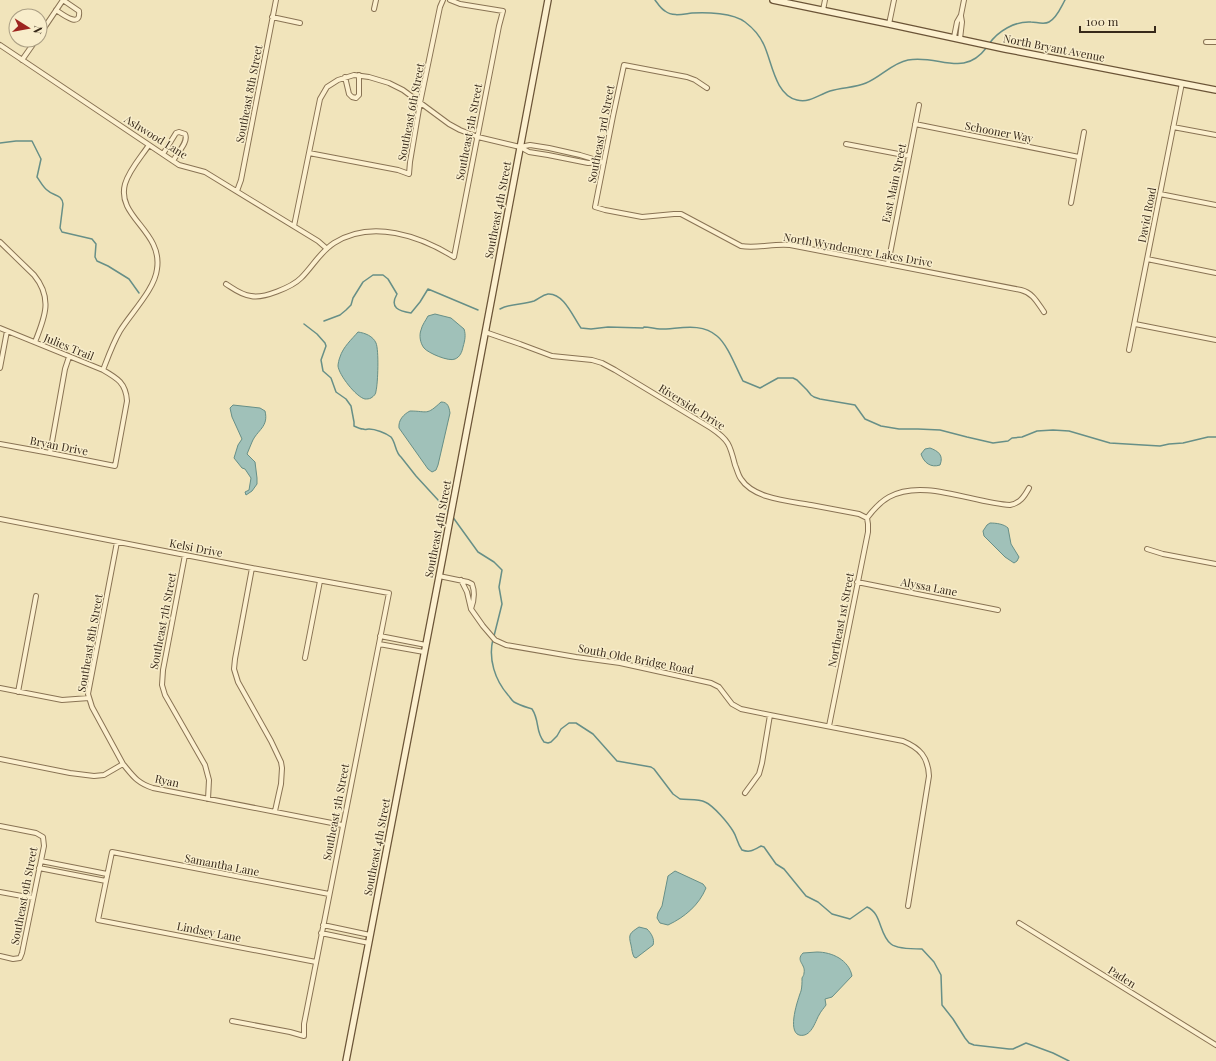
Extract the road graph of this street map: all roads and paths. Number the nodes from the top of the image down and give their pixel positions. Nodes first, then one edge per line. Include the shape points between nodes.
1 (63, 0) edge
2 (276, 0) edge
3 (376, 0) edge
4 (443, 0) edge
5 (450, 0) edge
6 (548, 0) edge
7 (773, 0) edge
8 (825, 0) edge
9 (894, 0) edge
10 (964, 0) edge
11 (374, 9) dead end
12 (56, 10) junction
13 (823, 10) junction
14 (272, 18) junction
15 (48, 22) edge
16 (300, 23) dead end
17 (890, 24) junction
18 (957, 38) junction
19 (1206, 42) dead end
20 (1216, 42) edge
21 (0, 45) edge
22 (30, 48) edge
23 (22, 60) junction
24 (359, 75) junction
25 (345, 77) junction
26 (1182, 83) junction
27 (707, 88) dead end
28 (1216, 90) edge
29 (420, 103) junction
30 (919, 105) dead end
31 (915, 124) junction
32 (1173, 127) junction
33 (1084, 132) dead end
34 (1216, 136) edge
35 (478, 138) junction
36 (846, 144) dead end
37 (149, 145) junction
38 (520, 147) junction
39 (309, 153) junction
40 (162, 154) junction
41 (909, 156) junction
42 (1079, 157) junction
43 (172, 160) junction
44 (604, 162) junction
45 (237, 191) junction
46 (1160, 194) junction
47 (1071, 203) dead end
48 (1216, 205) edge
49 (595, 207) joint
50 (294, 226) junction
51 (0, 242) edge
52 (326, 248) junction
53 (1147, 259) junction
54 (888, 264) junction
55 (1216, 273) edge
56 (226, 284) dead end
57 (1044, 312) dead end
58 (1135, 324) junction
59 (0, 328) edge
60 (7, 331) junction
61 (485, 332) junction
62 (1216, 340) edge
63 (35, 342) junction
64 (1129, 350) dead end
65 (69, 356) junction
66 (0, 368) edge
67 (103, 370) junction
68 (0, 444) edge
69 (50, 453) junction
70 (115, 466) joint
71 (1029, 488) dead end
72 (867, 518) junction
73 (0, 519) edge
74 (117, 542) junction
75 (1147, 549) dead end
76 (185, 555) junction
77 (1216, 564) edge
78 (252, 568) junction
79 (439, 576) junction
80 (461, 580) junction
81 (320, 581) junction
82 (857, 582) junction
83 (389, 593) joint
84 (36, 596) dead end
85 (471, 609) junction
86 (998, 610) dead end
87 (380, 636) junction
88 (378, 644) junction
89 (426, 645) junction
90 (424, 652) junction
91 (306, 658) dead end
92 (0, 688) edge
93 (18, 692) junction
94 (89, 698) junction
95 (770, 715) junction
96 (829, 726) junction
97 (0, 759) edge
98 (123, 764) junction
99 (744, 793) dead end
100 (208, 798) junction
101 (275, 812) junction
102 (342, 825) junction
103 (0, 826) edge
104 (41, 861) junction
105 (40, 868) junction
106 (107, 874) junction
107 (106, 881) junction
108 (0, 892) edge
109 (329, 894) junction
110 (33, 898) junction
111 (908, 906) dead end
112 (1019, 923) dead end
113 (323, 925) junction
114 (322, 933) junction
115 (370, 935) junction
116 (369, 943) junction
117 (0, 956) edge
118 (316, 962) junction
119 (232, 1021) dead end
120 (1216, 1045) edge
121 (346, 1061) edge

1 - 12 street
1 - 12 street via 79,11 78,17 72,20
2 - 14 street, Southeast 8th Street
3 - 11 street
4 - 29 street, Southeast 6th Street
5 - 35 street, Southeast 5th Street via 503,11
6 - 38 main road, Southeast 4th Street
7 - 13 main road, North Bryant Avenue
8 - 13 street
9 - 17 street
10 - 18 street via 962,22
12 - 15 street
13 - 17 main road, North Bryant Avenue
14 - 16 street
14 - 45 street, Southeast 8th Street
17 - 18 main road, North Bryant Avenue
18 - 26 main road, North Bryant Avenue
19 - 20 street
21 - 23 street, Ashwood Lane
22 - 23 street
23 - 37 street, Ashwood Lane
24 - 25 street
24 - 25 street via 359,95 356,98 349,94
24 - 29 street via 389,83
25 - 39 street via 324,90 318,102
26 - 28 main road, North Bryant Avenue
26 - 32 street, David Road
27 - 44 street, Southeast 3rd Street via 687,77 624,65
29 - 35 street via 449,124
29 - 39 street, Southeast 6th Street via 409,174
30 - 31 street, East Main Street
31 - 41 street, East Main Street
31 - 42 street, Schooner Way
32 - 34 street
32 - 46 street, David Road
33 - 42 street
35 - 38 street
35 - 52 street, Southeast 5th Street via 454,257 414,238 380,231 348,236
36 - 41 street
37 - 40 street, Ashwood Lane
37 - 67 street via 128,177 124,194 125,203 154,244 158,257 157,272 150,288 118,334
38 - 44 street via 549,148
38 - 44 street via 529,152 580,162
38 - 61 main road, Southeast 4th Street
39 - 50 street
40 - 43 street, Ashwood Lane
40 - 43 street via 176,133 185,134 185,141
41 - 54 street, East Main Street
42 - 47 street
43 - 45 street, Ashwood Lane via 182,166 205,172
44 - 49 street, Southeast 3rd Street
45 - 50 street, Ashwood Lane
46 - 48 street
46 - 53 street, David Road
49 - 54 street, North Wyndemere Lakes Drive via 642,217 681,214 741,246 784,244
50 - 52 street, Ashwood Lane
51 - 63 street via 34,275 44,291 45,315
52 - 56 street via 302,277 281,289 254,297
53 - 55 street
53 - 58 street, David Road
54 - 57 street, North Wyndemere Lakes Drive via 1025,291 1033,296
58 - 62 street
58 - 64 street, David Road
59 - 60 street, Julies Trail
60 - 63 street, Julies Trail
60 - 66 street
61 - 72 street, Riverside Drive via 546,355 592,360 615,370 724,437 730,446 741,480 758,492 777,499 859,514
61 - 79 main road, Southeast 4th Street
63 - 65 street, Julies Trail
65 - 67 street, Julies Trail
65 - 69 street
67 - 70 street, Julies Trail via 117,378 126,391 127,401
68 - 69 street, Bryan Drive
69 - 70 street, Bryan Drive
71 - 72 street via 1024,498 1010,506 927,490 911,490 889,497
72 - 82 street, Northeast 1st Street via 868,528
73 - 74 street, Kelsi Drive
74 - 76 street, Kelsi Drive
74 - 94 street, Southeast 8th Street via 89,685
75 - 77 street
76 - 78 street, Kelsi Drive
76 - 100 street, Southeast 7th Street via 162,684 165,695 205,765 209,780
78 - 81 street, Kelsi Drive
78 - 101 street via 234,669 238,682 281,762 281,784
79 - 80 street
79 - 89 main road, Southeast 4th Street
80 - 85 street, South Olde Bridge Road
80 - 85 street via 474,586
81 - 83 street, Kelsi Drive
81 - 91 street
82 - 86 street, Alyssa Lane
82 - 96 street, Northeast 1st Street
83 - 87 street, Southeast 5th Street
84 - 93 street
85 - 95 street, South Olde Bridge Road via 495,640 506,645 620,663 711,683 719,687 736,707
87 - 88 street, Southeast 5th Street
87 - 89 street
88 - 90 street
88 - 102 street, Southeast 5th Street
89 - 90 main road, Southeast 4th Street
90 - 115 main road, Southeast 4th Street
92 - 93 street
93 - 94 street via 62,700
94 - 98 street, Southeast 8th Street
95 - 96 street, South Olde Bridge Road
95 - 99 street via 759,774
96 - 111 street, South Olde Bridge Road via 903,741 918,749 926,760 928,781
97 - 98 street via 94,776 104,775
98 - 100 street, Ryan via 136,780 146,786
100 - 101 street, Ryan
101 - 102 street, Ryan
102 - 109 street, Southeast 5th Street
103 - 104 street, Southeast 9th Street via 36,833 43,837
104 - 105 street, Southeast 9th Street
104 - 106 street
105 - 107 street
105 - 110 street, Southeast 9th Street
106 - 107 street
106 - 109 street, Samantha Lane via 112,852
107 - 118 street, Lindsey Lane via 98,920
108 - 110 street
109 - 113 street, Southeast 5th Street
110 - 117 street, Southeast 9th Street via 20,958
112 - 120 street, Paden
113 - 114 street, Southeast 5th Street
113 - 115 street
114 - 116 street
114 - 118 street, Southeast 5th Street
115 - 116 main road, Southeast 4th Street
116 - 121 main road, Southeast 4th Street
118 - 119 street, Southeast 5th Street via 304,1036

